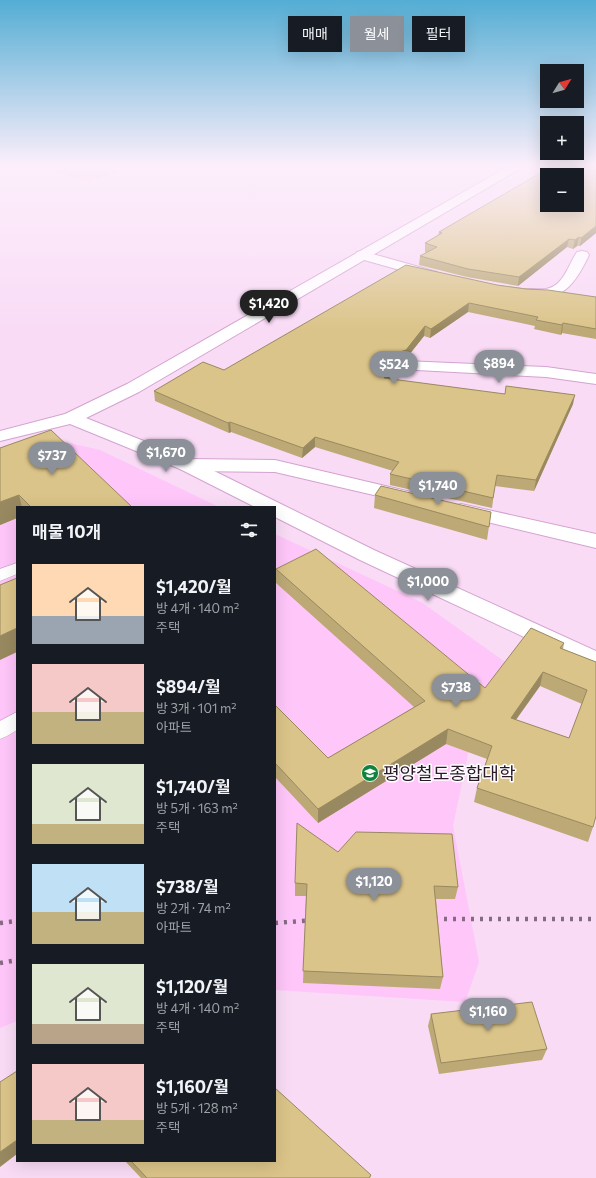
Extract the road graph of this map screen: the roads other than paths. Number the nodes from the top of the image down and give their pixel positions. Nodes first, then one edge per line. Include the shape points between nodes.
1 (423, 220) edge
2 (362, 255) junction
3 (582, 256) dead end
4 (447, 278) edge
5 (518, 291) edge
6 (404, 366) dead end
7 (596, 379) edge
8 (71, 418) junction
9 (0, 436) edge
10 (187, 465) junction
11 (268, 506) edge
12 (276, 510) edge
13 (596, 541) edge
14 (16, 568) dead end
15 (0, 575) edge
16 (596, 661) edge
17 (16, 721) edge
18 (0, 732) edge
19 (16, 737) edge

1 - 2 street
2 - 4 street
2 - 8 street via 133,388
3 - 5 street via 574,273 559,291 541,295
6 - 7 street via 546,372
8 - 9 street
8 - 10 street
10 - 11 street
10 - 13 street via 275,466
12 - 16 street via 367,555
14 - 15 lane
17 - 18 lane
18 - 19 lane

